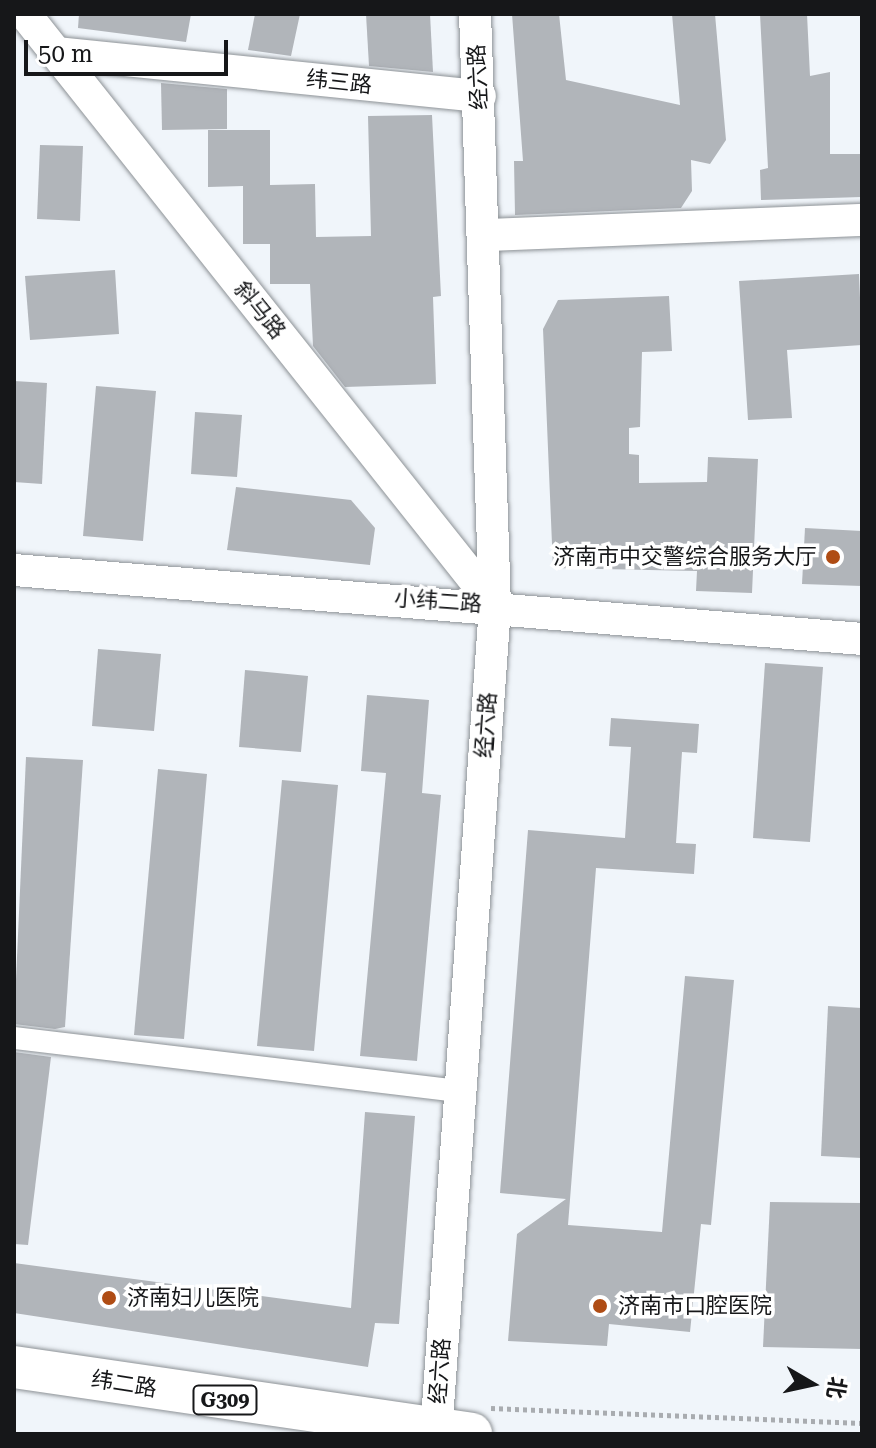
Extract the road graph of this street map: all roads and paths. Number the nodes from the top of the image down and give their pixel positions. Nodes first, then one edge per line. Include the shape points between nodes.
1 (25, 14) edge
2 (475, 14) edge
3 (56, 53) junction
4 (480, 96) junction
5 (862, 220) edge
6 (486, 235) junction
7 (14, 570) edge
8 (495, 606) junction
9 (862, 639) edge
10 (14, 1038) edge
11 (458, 1091) junction
12 (14, 1367) edge
13 (448, 1433) edge

1 - 3 street, 斜马路
2 - 4 street, 经六路
3 - 4 street, 纬三路
3 - 8 street, 斜马路
4 - 6 street, 经六路
5 - 6 street
6 - 8 street, 经六路
7 - 8 street, 小纬二路
8 - 9 street, 小纬二路
8 - 11 street, 经六路
10 - 11 street
11 - 13 street, 经六路
12 - 13 highway, 纬二路 / G309

